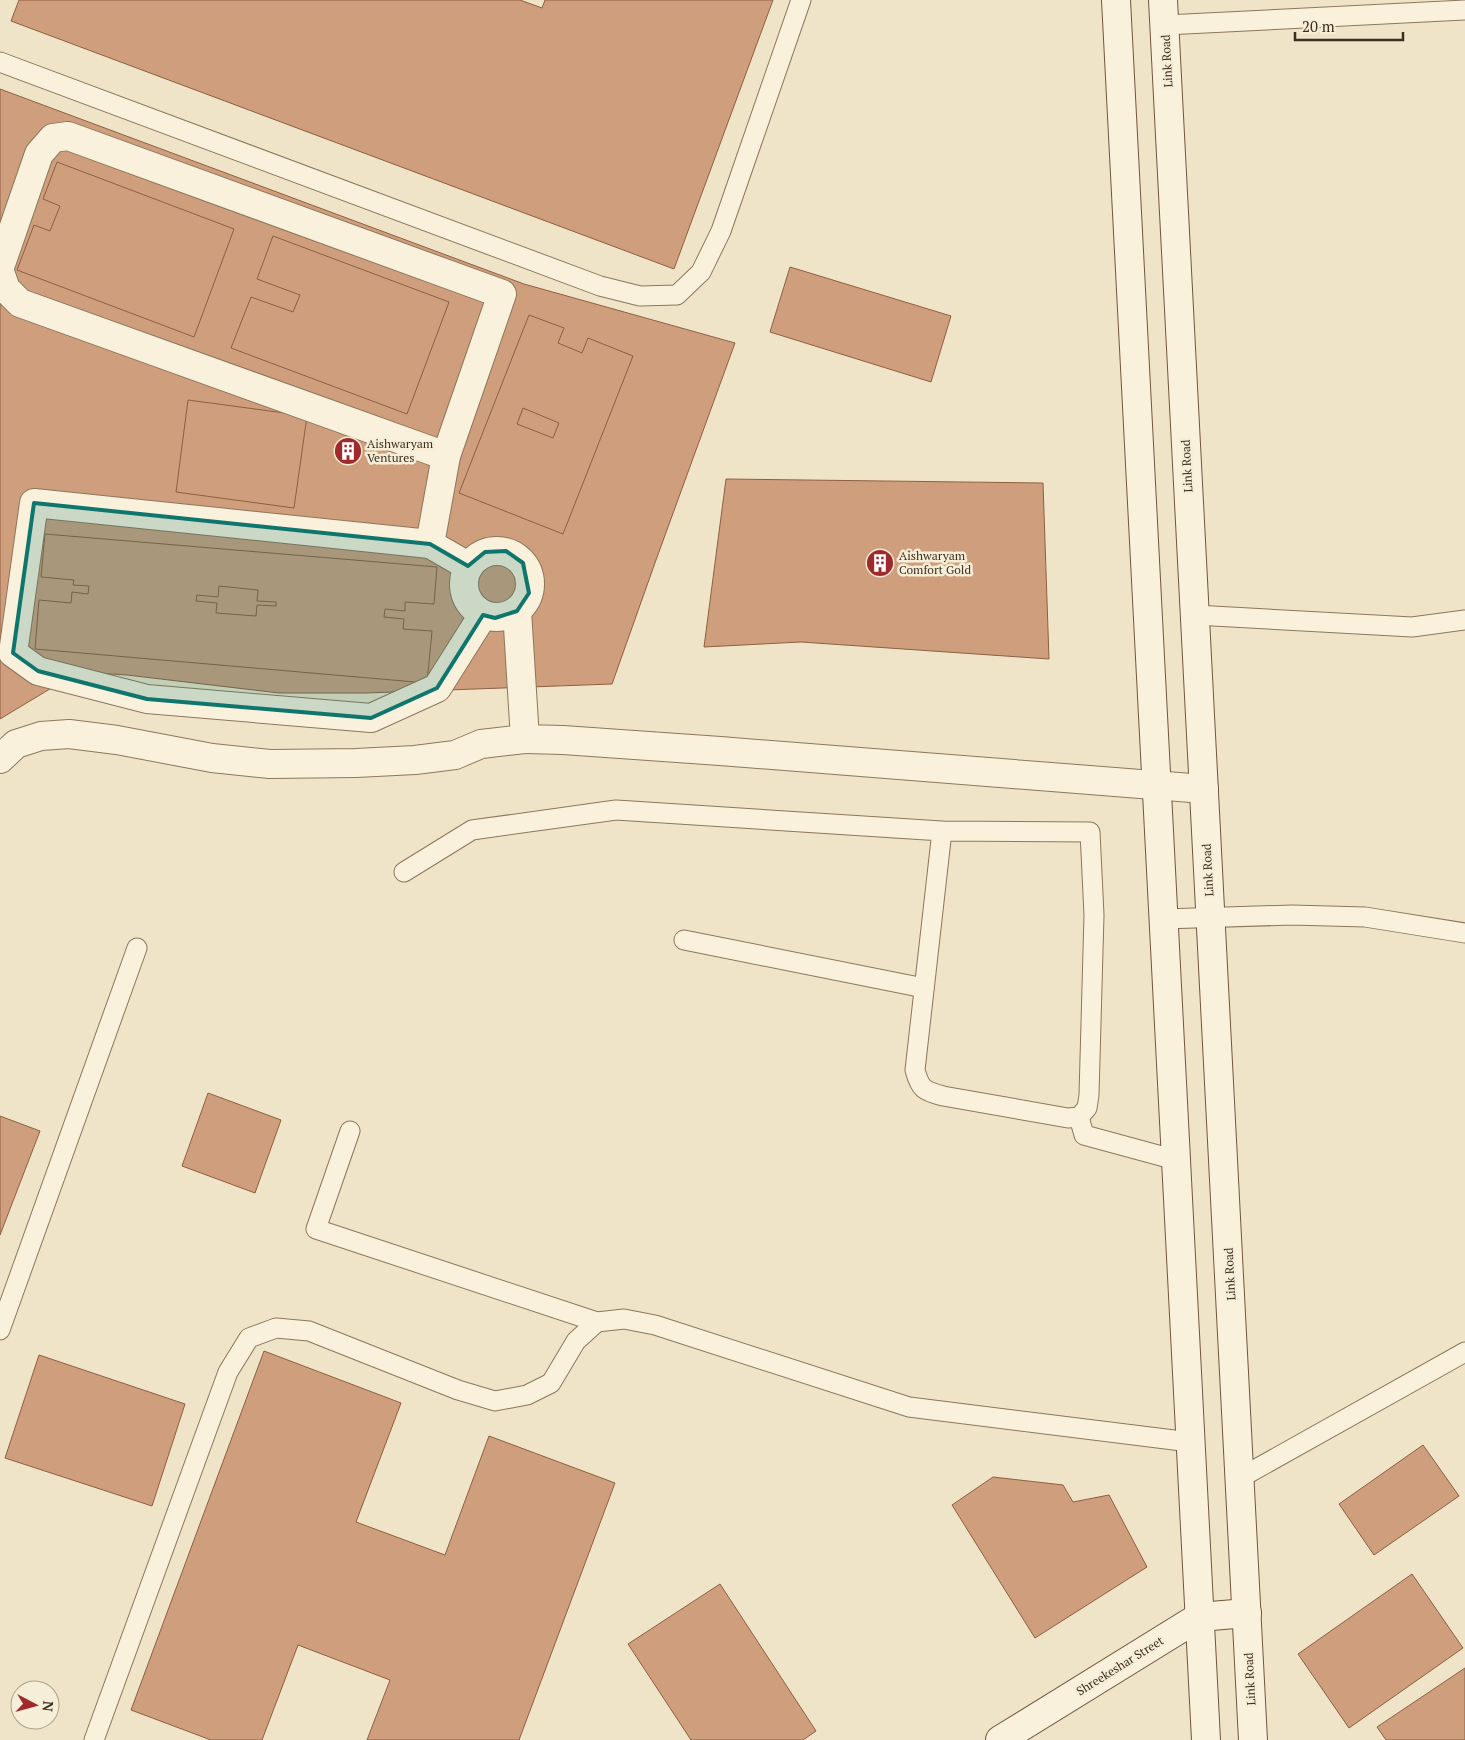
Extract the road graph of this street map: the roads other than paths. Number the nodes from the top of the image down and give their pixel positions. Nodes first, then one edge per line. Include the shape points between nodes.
1 (801, 0) edge
2 (1116, 0) edge
3 (1346, 8) edge
4 (1465, 10) edge
5 (1164, 13) edge
6 (0, 62) edge
7 (0, 267) edge
8 (0, 272) edge
9 (446, 456) junction
10 (430, 544) junction
11 (468, 566) junction
12 (516, 611) junction
13 (1195, 614) junction
14 (483, 615) junction
15 (1465, 620) edge
16 (524, 739) junction
17 (0, 759) edge
18 (1156, 784) junction
19 (1204, 789) junction
20 (942, 831) junction
21 (404, 872) dead end
22 (1211, 918) junction
23 (1163, 920) junction
24 (1465, 934) edge
25 (684, 940) dead end
26 (137, 948) dead end
27 (924, 988) junction
28 (1079, 1117) junction
29 (350, 1131) dead end
30 (1176, 1160) junction
31 (597, 1322) junction
32 (0, 1330) edge
33 (1465, 1352) edge
34 (1190, 1442) junction
35 (1240, 1478) junction
36 (1247, 1613) junction
37 (1200, 1616) junction
38 (94, 1740) edge
39 (1000, 1740) edge
40 (1206, 1740) edge
41 (1254, 1740) edge

1 - 6 lane via 722,231 701,272 677,295 640,296 600,286
2 - 18 street
3 - 4 lane
3 - 5 lane
5 - 13 street, Link Road
7 - 9 street via 39,154 53,138 68,136 502,294
8 - 9 street via 6,289 20,302
9 - 10 street
10 - 11 street
10 - 14 street via 34,503 13,653 38,671 148,699 371,718 437,688
11 - 12 street via 484,552 495,550 506,551 523,563 528,572 529,593
11 - 14 street via 464,576 466,599
12 - 14 street via 495,618
12 - 16 street
13 - 15 lane via 1412,627
13 - 19 street, Link Road
16 - 17 street via 481,744 455,755 415,760 270,764 212,758 69,734 41,736 16,744
16 - 18 street
18 - 19 street
18 - 23 street
19 - 22 street, Link Road
20 - 21 lane via 616,810 472,830
20 - 27 lane
20 - 28 lane via 1090,832 1094,915 1089,1094 1087,1108
22 - 23 lane
22 - 24 lane via 1365,917
22 - 35 street, Link Road
23 - 30 street
25 - 27 lane
26 - 32 lane
27 - 28 lane via 915,1070 919,1084 928,1092 1068,1118
28 - 30 lane via 1084,1136
29 - 31 lane via 316,1229
30 - 34 street
31 - 34 lane via 624,1319 655,1325 909,1407
31 - 38 lane via 576,1341 551,1383 527,1395 495,1401 458,1390 309,1331 276,1328 249,1338 228,1372
33 - 35 lane
34 - 37 street
35 - 36 street, Link Road
36 - 37 street, Shreekeshar Street
36 - 41 street, Link Road
37 - 39 street, Shreekeshar Street
37 - 40 street

